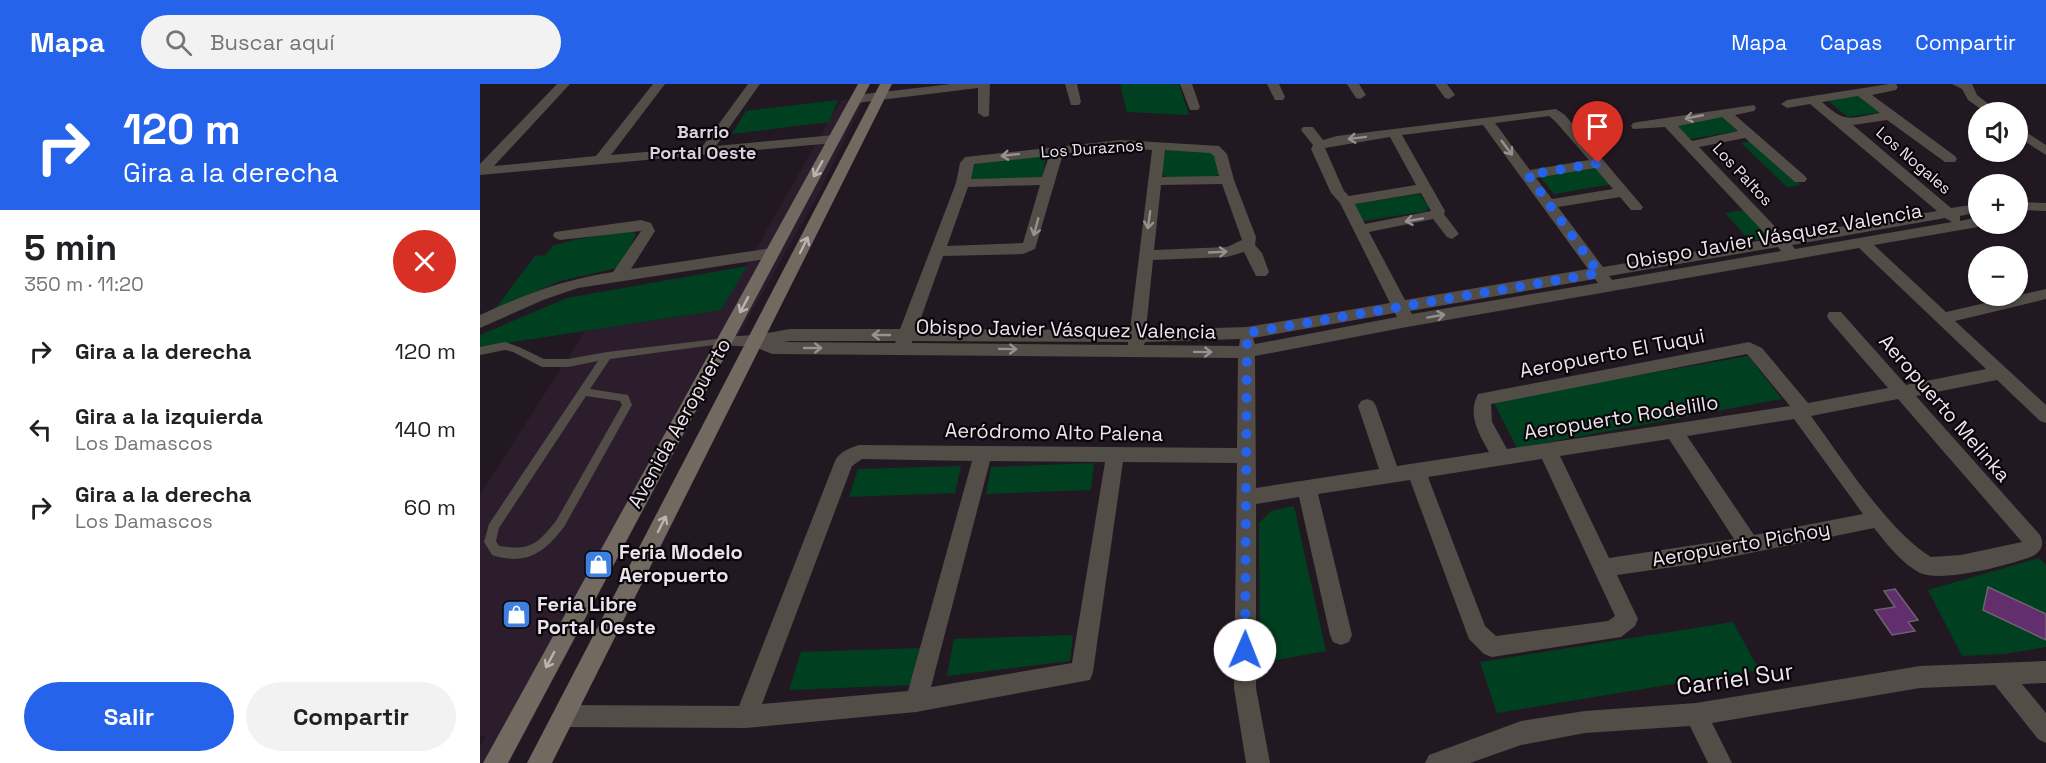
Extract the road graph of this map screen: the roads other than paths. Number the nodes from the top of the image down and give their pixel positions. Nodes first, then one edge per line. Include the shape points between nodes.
1 (564, 84) edge
2 (659, 84) edge
3 (754, 84) edge
4 (864, 84) edge
5 (983, 84) edge
6 (1071, 84) edge
7 (1186, 84) edge
8 (1273, 84) edge
9 (1441, 84) edge
10 (1958, 84) edge
11 (1892, 87) dead end
12 (883, 91) edge
13 (1863, 93) junction
14 (1449, 95) dead end
15 (1280, 97) dead end
16 (856, 99) junction
17 (1814, 100) junction
18 (1075, 102) dead end
19 (1979, 102) edge
20 (1787, 104) dead end
21 (1194, 107) dead end
22 (1750, 108) dead end
23 (984, 113) dead end
24 (1725, 113) junction
25 (1889, 116) junction
26 (1486, 120) junction
27 (1671, 123) junction
28 (1843, 123) junction
29 (1638, 126) dead end
30 (1308, 130) dead end
31 (837, 133) junction
32 (1394, 133) junction
33 (1749, 133) junction
34 (716, 137) junction
35 (2028, 138) edge
36 (1159, 145) junction
37 (1320, 145) junction
38 (1691, 145) junction
39 (707, 149) junction
40 (1058, 150) junction
41 (2046, 151) edge
42 (1950, 159) dead end
43 (600, 160) junction
44 (1598, 163) junction
45 (481, 171) edge
46 (1528, 175) junction
47 (1800, 179) dead end
48 (1227, 180) junction
49 (1048, 181) junction
50 (1155, 181) junction
51 (963, 183) junction
52 (1426, 188) junction
53 (1622, 192) junction
54 (1346, 201) junction
55 (1549, 204) junction
56 (2028, 206) edge
57 (1636, 207) dead end
58 (2046, 207) edge
59 (1968, 210) edge
60 (1949, 213) junction
61 (1437, 214) junction
62 (2028, 217) edge
63 (2046, 218) edge
64 (1968, 224) edge
65 (1962, 225) junction
66 (1361, 229) junction
67 (1452, 234) dead end
68 (560, 235) dead end
69 (1782, 242) junction
70 (1863, 243) junction
71 (1245, 245) junction
72 (938, 251) junction
73 (772, 253) junction
74 (1794, 254) junction
75 (1148, 255) junction
76 (1261, 272) dead end
77 (619, 275) junction
78 (1604, 279) junction
79 (2044, 297) edge
80 (1404, 314) junction
81 (1835, 316) dead end
82 (1943, 318) junction
83 (480, 322) edge
84 (725, 340) junction
85 (756, 340) junction
86 (904, 341) junction
87 (1247, 342) junction
88 (1136, 343) junction
89 (480, 351) edge
90 (607, 356) junction
91 (2001, 373) junction
92 (582, 392) junction
93 (1902, 392) junction
94 (1367, 406) dead end
95 (1801, 412) junction
96 (2046, 416) edge
97 (1674, 432) junction
98 (1548, 451) junction
99 (983, 453) junction
100 (1114, 455) junction
101 (1248, 456) junction
102 (1502, 458) junction
103 (1416, 471) junction
104 (1391, 475) junction
105 (1307, 488) junction
106 (1247, 497) junction
107 (1878, 519) junction
108 (1748, 543) junction
109 (1603, 568) junction
110 (1341, 635) dead end
111 (2046, 672) edge
112 (2001, 675) junction
113 (916, 701) junction
114 (1696, 714) junction
115 (564, 716) junction
116 (746, 717) junction
117 (2046, 731) edge
118 (495, 763) edge
119 (539, 763) edge
120 (1258, 763) edge
121 (1437, 763) edge
122 (1720, 763) edge

1 - 45 street
2 - 43 street
3 - 34 street
4 - 16 street, Avenida Aeropuerto
5 - 12 street
5 - 23 street
6 - 18 street
7 - 21 street
8 - 15 street
9 - 14 street
10 - 19 street via 1967,86
11 - 13 street
12 - 16 street
85 -> 12 street, Avenida Aeropuerto
13 - 17 street
13 - 25 street, Los Nogales
16 - 31 street, Avenida Aeropuerto
17 - 20 street
17 - 28 street, Los Nogales via 1830,117
22 - 24 street, Los Paltos
24 -> 27 street, Los Paltos
24 - 33 street, Los Paltos
25 - 28 street, Los Nogales
25 - 42 street, Los Nogales
26 - 32 street
26 - 44 street via 1542,112 1556,115
26 -> 46 street
27 - 29 street, Los Paltos
27 - 38 street, Los Paltos
28 - 60 street, Los Nogales
30 - 37 street
31 - 34 street
31 - 39 street
31 -> 73 street, Avenida Aeropuerto
32 -> 37 street
32 - 52 street
33 - 38 street, Los Paltos
33 - 47 street, Los Paltos
34 - 39 street
35 - 41 street
36 - 40 street, Los Duraznos
36 - 48 street, Los Duraznos via 1216,144
36 - 50 street
37 - 54 street via 1318,149 1338,193
38 - 69 street, Los Paltos
39 - 43 street
40 - 49 street
40 -> 51 street, Los Duraznos via 970,155
43 - 45 street
44 - 46 street
44 - 53 street
46 - 55 street
48 - 50 street
48 - 71 street via 1249,237
49 - 51 street, Los Duraznos
49 -> 72 street via 1032,243 1027,248
50 -> 75 street
51 - 72 street, Los Duraznos
52 - 54 street
52 - 61 street
53 - 55 street
53 - 57 street
54 - 66 street
55 - 78 street
56 - 58 street
59 - 60 street, Obispo Javier Vásquez Valencia
60 - 65 street, Los Nogales
60 - 69 street, Obispo Javier Vásquez Valencia
61 -> 66 street
61 - 67 street
62 - 63 street
64 - 65 street, Obispo Javier Vásquez Valencia
65 - 70 street, Obispo Javier Vásquez Valencia
66 - 80 street
68 - 77 street via 646,226 646,235
69 - 74 street, Los Paltos
69 - 78 street, Obispo Javier Vásquez Valencia
70 - 74 street, Obispo Javier Vásquez Valencia
70 - 82 street
75 -> 71 street via 1227,252
71 - 76 street via 1254,253
72 - 86 street, Los Duraznos
73 - 77 street
73 -> 84 street, Avenida Aeropuerto
74 - 78 street, Obispo Javier Vásquez Valencia
75 - 88 street
77 - 83 street via 563,286
78 - 80 street, Obispo Javier Vásquez Valencia
79 - 82 street
80 - 87 street, Obispo Javier Vásquez Valencia
81 - 93 street, Aeropuerto Melinka
82 - 91 street
84 - 85 street, Obispo Javier Vásquez Valencia
84 - 90 lane
84 -> 118 street, Avenida Aeropuerto
85 - 86 street, Obispo Javier Vásquez Valencia via 778,335
115 -> 85 street, Avenida Aeropuerto
86 - 88 street, Obispo Javier Vásquez Valencia
87 - 88 street, Obispo Javier Vásquez Valencia
87 - 101 street
89 - 90 lane via 505,346 542,363
90 - 92 lane
91 - 93 street, Aeropuerto Rodelillo
91 - 96 street
92 - 92 lane via 624,398 627,405 561,524 547,541 522,555 496,551 490,542 493,527
93 - 95 street, Aeropuerto Rodelillo
93 - 107 street, Aeropuerto Melinka via 2033,541 2026,550 1948,566 1927,566 1898,545
94 - 104 street
95 - 97 street, Aeropuerto Rodelillo
95 - 102 street, Aeropuerto El Tuqui via 1749,348 1484,399 1480,405 1482,419
95 - 107 street
97 - 98 street, Aeropuerto Rodelillo
97 - 108 street
98 - 102 street, Aeropuerto Rodelillo
98 - 109 street
99 - 100 street, Aeródromo Alto Palena
99 - 113 street
99 - 116 street, Aeródromo Alto Palena via 859,452 844,461
100 - 101 street, Aeródromo Alto Palena
100 - 113 street via 1082,672
101 - 106 street
102 - 103 street, Aeropuerto Rodelillo
103 - 104 street, Aeropuerto Rodelillo
103 - 109 street via 1477,632 1492,647 1613,630 1627,619
104 - 105 street, Aeropuerto Rodelillo
105 - 106 street, Aeropuerto Rodelillo
105 - 110 street
106 - 120 street via 1245,688
107 - 108 street, Aeropuerto Pichoy
108 - 109 street, Aeropuerto Pichoy
111 - 112 street, Carriel Sur
112 - 114 street, Carriel Sur via 1920,677
112 - 117 street
113 - 116 street
114 - 121 street, Carriel Sur via 1552,727 1521,733
114 - 122 street
115 - 116 street
115 - 119 street, Avenida Aeropuerto

